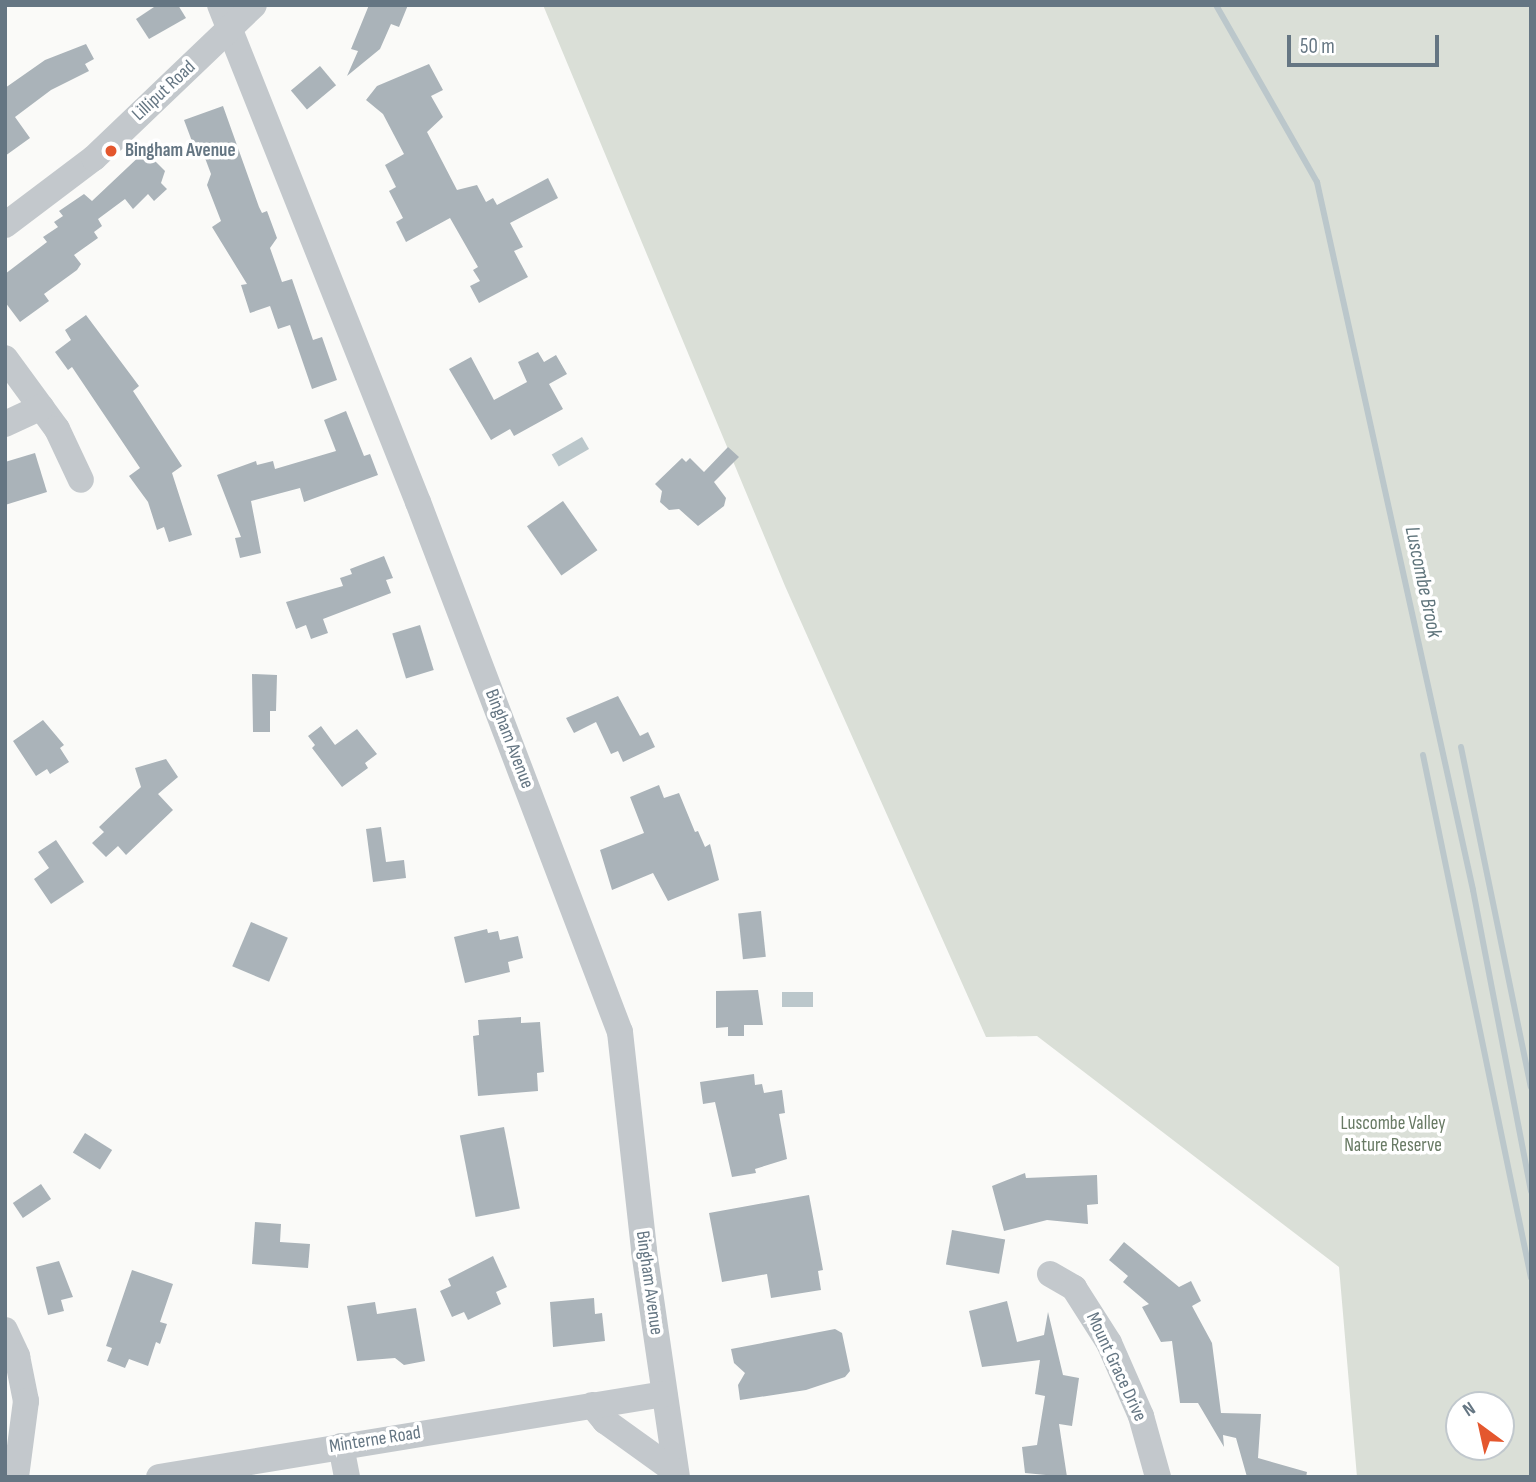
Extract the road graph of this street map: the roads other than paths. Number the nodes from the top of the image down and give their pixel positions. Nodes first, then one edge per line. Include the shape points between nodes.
1 (254, 5) edge
2 (224, 18) edge
3 (5, 225) edge
4 (5, 358) edge
5 (41, 407) junction
6 (5, 424) edge
7 (81, 480) dead end
8 (1050, 1274) dead end
9 (5, 1330) edge
10 (664, 1394) junction
11 (592, 1405) junction
12 (341, 1446) junction
13 (676, 1475) edge
14 (16, 1477) edge
15 (159, 1477) edge
16 (347, 1477) edge
17 (1158, 1477) edge

1 - 2 street, Lilliput Road
2 - 3 street, Lilliput Road via 94,158
2 - 10 street, Bingham Avenue via 403,464 620,1032
4 - 5 street
5 - 6 street
5 - 7 street
8 - 17 street, Mount Grace Drive via 1074,1288 1109,1343 1141,1416
9 - 14 street via 17,1356 26,1401
10 - 11 street, Minterne Road
10 - 13 street, Bingham Avenue
11 - 12 street, Minterne Road
11 - 13 street via 605,1421
12 - 15 street, Minterne Road
12 - 16 street

